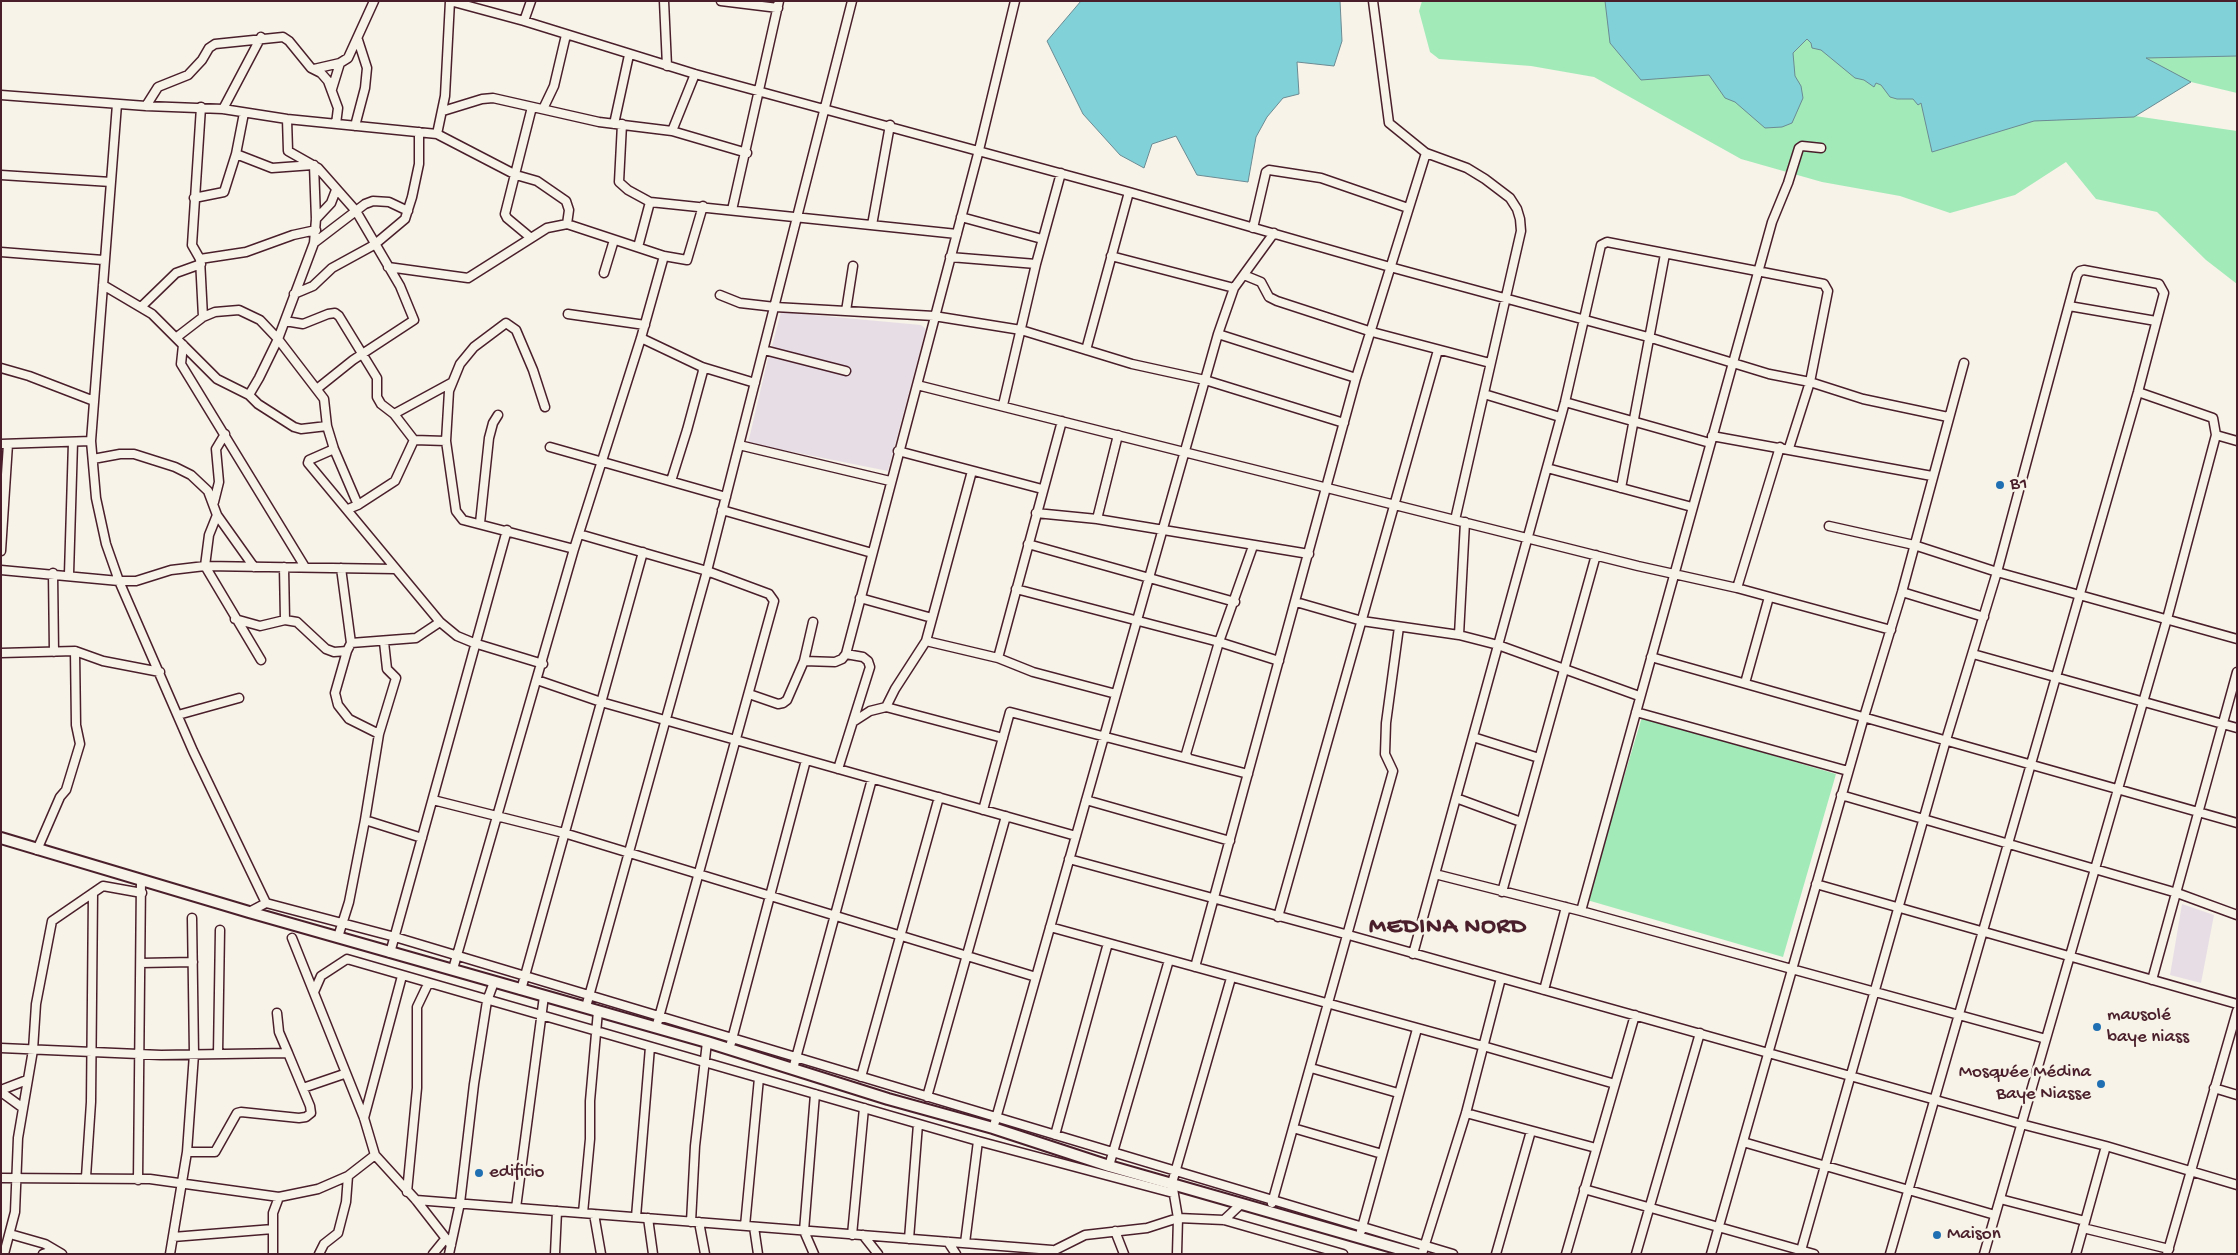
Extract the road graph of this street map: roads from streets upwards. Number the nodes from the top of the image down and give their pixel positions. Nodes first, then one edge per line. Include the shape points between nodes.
1 (374, 1) edge
2 (450, 1) edge
3 (531, 1) edge
4 (664, 1) edge
5 (721, 1) edge
6 (852, 1) edge
7 (1015, 1) edge
8 (1373, 1) edge
9 (779, 4) edge
10 (524, 21) junction
11 (566, 35) junction
12 (261, 37) junction
13 (358, 40) junction
14 (629, 54) junction
15 (340, 63) junction
16 (667, 66) junction
17 (314, 69) junction
18 (696, 74) junction
19 (332, 89) junction
20 (760, 92) junction
21 (1, 95) edge
22 (117, 104) junction
23 (146, 106) junction
24 (201, 107) junction
25 (532, 107) junction
26 (826, 108) junction
27 (223, 109) junction
28 (544, 109) junction
29 (443, 111) junction
30 (244, 113) junction
31 (287, 119) junction
32 (336, 124) junction
33 (618, 124) junction
34 (890, 125) junction
35 (355, 126) junction
36 (672, 131) junction
37 (419, 132) junction
38 (438, 134) junction
39 (1821, 148) dead end
40 (979, 150) junction
41 (288, 151) junction
42 (747, 153) junction
43 (1426, 153) junction
44 (236, 154) junction
45 (314, 165) junction
46 (284, 167) junction
47 (1061, 173) junction
48 (1, 175) edge
49 (516, 175) junction
50 (111, 182) junction
51 (336, 190) junction
52 (1129, 192) junction
53 (194, 198) junction
54 (346, 200) junction
55 (650, 202) junction
56 (331, 203) junction
57 (703, 206) junction
58 (1408, 208) junction
59 (732, 210) junction
60 (356, 211) junction
61 (408, 211) junction
62 (798, 217) junction
63 (961, 217) junction
64 (316, 219) junction
65 (567, 224) junction
66 (872, 225) junction
67 (1253, 228) junction
68 (316, 230) junction
69 (1274, 233) junction
70 (957, 234) junction
71 (531, 238) junction
72 (1042, 239) junction
73 (614, 240) junction
74 (314, 243) junction
75 (374, 245) junction
76 (638, 247) junction
77 (1, 252) edge
78 (1665, 254) junction
79 (664, 256) junction
80 (1111, 256) junction
81 (950, 257) junction
82 (103, 260) junction
83 (200, 262) junction
84 (1036, 264) junction
85 (853, 266) dead end
86 (388, 267) junction
87 (1390, 267) junction
88 (604, 272) dead end
89 (1758, 272) junction
90 (1244, 275) junction
91 (103, 285) junction
92 (1234, 288) junction
93 (294, 294) junction
94 (720, 295) dead end
95 (1506, 299) junction
96 (2069, 306) junction
97 (141, 307) junction
98 (775, 307) junction
99 (846, 311) junction
100 (568, 314) dead end
101 (934, 316) junction
102 (203, 317) junction
103 (1584, 320) junction
104 (284, 321) junction
105 (2156, 321) junction
106 (645, 325) junction
107 (1021, 330) junction
108 (1372, 332) junction
109 (1218, 334) junction
110 (177, 337) junction
111 (1648, 337) junction
112 (641, 338) junction
113 (278, 339) junction
114 (183, 346) junction
115 (764, 350) junction
116 (1086, 350) junction
117 (1438, 350) junction
118 (361, 355) junction
119 (1490, 363) junction
120 (1734, 363) junction
121 (1964, 363) dead end
122 (702, 367) junction
123 (1, 368) edge
124 (846, 371) dead end
125 (1356, 378) junction
126 (1205, 380) junction
127 (1810, 382) junction
128 (451, 383) junction
129 (755, 383) junction
130 (917, 385) junction
131 (318, 388) junction
132 (2138, 392) junction
133 (1484, 394) junction
134 (249, 395) junction
135 (94, 401) junction
136 (1565, 402) junction
137 (1003, 405) junction
138 (545, 407) dead end
139 (394, 414) junction
140 (498, 415) dead end
141 (1560, 417) junction
142 (1948, 417) junction
143 (1062, 421) junction
144 (1633, 422) junction
145 (1344, 423) junction
146 (327, 426) junction
147 (225, 434) junction
148 (1118, 435) junction
149 (2216, 435) junction
150 (1711, 439) junction
151 (414, 440) junction
152 (91, 441) junction
153 (446, 441) junction
154 (2237, 441) edge
155 (73, 442) junction
156 (5, 444) edge
157 (739, 445) junction
158 (550, 447) dead end
159 (1780, 447) junction
160 (1789, 448) junction
161 (334, 449) junction
162 (898, 451) junction
163 (1184, 452) junction
164 (92, 459) junction
165 (602, 461) junction
166 (1547, 468) junction
167 (972, 471) junction
168 (1932, 476) junction
169 (671, 481) junction
170 (890, 481) junction
171 (1327, 488) junction
172 (1621, 488) junction
173 (1042, 490) junction
174 (726, 497) junction
175 (214, 502) junction
176 (358, 504) junction
177 (1394, 504) junction
178 (1692, 507) junction
179 (348, 509) junction
180 (722, 510) junction
181 (1036, 513) junction
182 (217, 515) junction
183 (1097, 519) junction
184 (1455, 520) junction
185 (1465, 522) junction
186 (480, 523) junction
187 (1829, 526) dead end
188 (507, 530) junction
189 (1162, 530) junction
190 (579, 534) junction
191 (1527, 538) junction
192 (1028, 544) junction
193 (1914, 545) junction
194 (1253, 546) junction
195 (574, 549) junction
196 (1, 551) edge
197 (643, 552) junction
198 (872, 554) junction
199 (1309, 554) junction
200 (1596, 555) junction
201 (205, 566) junction
202 (254, 567) junction
203 (284, 567) junction
204 (305, 567) junction
205 (341, 568) junction
206 (395, 569) junction
207 (1, 570) edge
208 (707, 571) junction
209 (1997, 572) junction
210 (53, 573) junction
211 (68, 574) junction
212 (1674, 575) junction
213 (1149, 578) junction
214 (119, 581) junction
215 (1737, 588) junction
216 (1016, 589) junction
217 (1902, 592) junction
218 (2080, 593) junction
219 (1769, 597) junction
220 (860, 598) junction
221 (1235, 602) junction
222 (1296, 602) junction
223 (1984, 617) junction
224 (932, 618) junction
225 (235, 619) junction
226 (2167, 619) junction
227 (285, 620) junction
228 (1362, 621) junction
229 (440, 622) junction
230 (813, 622) dead end
231 (1136, 622) junction
232 (1399, 627) junction
233 (1891, 630) junction
234 (1458, 635) junction
235 (2237, 639) edge
236 (926, 640) junction
237 (384, 642) junction
238 (1219, 642) junction
239 (351, 643) junction
240 (474, 643) junction
241 (1498, 645) junction
242 (75, 651) junction
243 (347, 651) junction
244 (54, 652) junction
245 (1, 653) edge
246 (846, 654) junction
247 (1973, 654) junction
248 (1651, 656) junction
249 (998, 658) junction
250 (261, 660) dead end
251 (804, 661) junction
252 (1279, 661) junction
253 (543, 664) junction
254 (1566, 669) junction
255 (160, 672) junction
256 (2237, 672) edge
257 (2056, 676) junction
258 (537, 680) junction
259 (1745, 683) junction
260 (749, 694) junction
261 (1116, 694) junction
262 (1639, 696) junction
263 (239, 698) dead end
264 (2143, 701) junction
265 (601, 702) junction
266 (886, 707) junction
267 (1636, 712) junction
268 (178, 715) junction
269 (1864, 717) junction
270 (665, 720) junction
271 (853, 722) junction
272 (2224, 724) junction
273 (2237, 728) edge
274 (378, 734) junction
275 (1473, 737) junction
276 (1003, 738) junction
277 (1104, 738) junction
278 (734, 740) junction
279 (1946, 740) junction
280 (1188, 758) junction
281 (1539, 758) junction
282 (806, 760) junction
283 (2031, 764) junction
284 (838, 769) junction
285 (1848, 771) junction
286 (1248, 774) junction
287 (872, 779) junction
288 (2118, 789) junction
289 (1841, 795) junction
290 (939, 797) junction
291 (1456, 798) junction
292 (433, 800) junction
293 (1086, 800) junction
294 (983, 810) junction
295 (2199, 812) junction
296 (1006, 816) junction
297 (496, 817) junction
298 (1924, 819) junction
299 (365, 820) junction
300 (1521, 822) junction
301 (2237, 823) edge
302 (564, 833) junction
303 (1076, 836) junction
304 (1, 838) edge
305 (422, 838) junction
306 (1230, 841) junction
307 (2008, 844) junction
308 (37, 850) junction
309 (627, 854) junction
310 (1069, 860) junction
311 (2094, 869) junction
312 (1435, 874) junction
313 (698, 875) junction
314 (141, 880) junction
315 (1816, 884) junction
316 (1502, 892) junction
317 (93, 893) junction
318 (142, 893) junction
319 (2176, 893) junction
320 (770, 895) junction
321 (1214, 899) junction
322 (266, 903) junction
323 (1566, 907) junction
324 (1899, 907) junction
325 (1581, 910) junction
326 (249, 912) junction
327 (2237, 915) edge
328 (835, 916) junction
329 (1278, 917) junction
330 (192, 918) dead end
331 (344, 923) junction
332 (1050, 927) junction
333 (220, 930) dead end
334 (1983, 931) junction
335 (901, 934) junction
336 (1345, 934) junction
337 (338, 937) junction
338 (395, 937) junction
339 (292, 938) dead end
340 (1108, 943) junction
341 (390, 952) junction
342 (1413, 954) junction
343 (967, 955) junction
344 (458, 956) junction
345 (2070, 956) junction
346 (1169, 960) junction
347 (193, 962) junction
348 (140, 963) junction
349 (1195, 967) junction
350 (453, 969) junction
351 (1792, 970) junction
352 (402, 976) junction
353 (524, 976) junction
354 (1036, 977) junction
355 (1231, 978) junction
356 (1501, 978) junction
357 (2152, 980) junction
358 (494, 982) junction
359 (428, 984) junction
360 (521, 990) junction
361 (1544, 990) junction
362 (314, 992) junction
363 (1874, 993) junction
364 (544, 996) junction
365 (588, 996) junction
366 (487, 1001) junction
367 (1328, 1003) junction
368 (2237, 1004) edge
369 (586, 1008) junction
370 (2237, 1010) edge
371 (598, 1011) junction
372 (277, 1013) dead end
373 (1635, 1015) junction
374 (1958, 1015) junction
375 (540, 1016) junction
376 (659, 1017) junction
377 (656, 1028) junction
378 (1417, 1029) junction
379 (595, 1031) junction
380 (1700, 1033) junction
381 (731, 1038) junction
382 (2046, 1039) junction
383 (707, 1042) junction
384 (1483, 1046) junction
385 (650, 1047) junction
386 (1, 1048) edge
387 (33, 1050) junction
388 (730, 1050) junction
389 (92, 1051) junction
390 (1768, 1052) junction
391 (288, 1053) junction
392 (139, 1054) junction
393 (194, 1054) junction
394 (218, 1054) junction
395 (796, 1058) junction
396 (703, 1062) junction
397 (1311, 1068) junction
398 (793, 1069) junction
399 (344, 1074) junction
400 (1851, 1076) junction
401 (861, 1077) junction
402 (758, 1078) junction
403 (27, 1080) junction
404 (1615, 1084) junction
405 (303, 1088) junction
406 (2214, 1088) junction
407 (1, 1091) edge
408 (1398, 1093) junction
409 (815, 1094) junction
410 (2237, 1095) edge
411 (927, 1097) junction
412 (1934, 1100) junction
413 (22, 1108) junction
414 (864, 1108) junction
415 (1466, 1113) junction
416 (364, 1118) junction
417 (996, 1118) junction
418 (918, 1124) junction
419 (2021, 1124) junction
420 (993, 1128) junction
421 (1293, 1128) junction
422 (1531, 1131) junction
423 (1054, 1135) junction
424 (978, 1140) junction
425 (1743, 1142) junction
426 (2106, 1146) junction
427 (1596, 1148) junction
428 (187, 1152) junction
429 (1113, 1153) junction
430 (1382, 1154) junction
431 (375, 1155) junction
432 (1109, 1166) junction
433 (1825, 1166) junction
434 (2190, 1171) junction
435 (1176, 1172) junction
436 (348, 1176) junction
437 (16, 1177) junction
438 (86, 1177) junction
439 (1, 1178) edge
440 (138, 1180) junction
441 (182, 1185) junction
442 (2237, 1185) edge
443 (1173, 1188) junction
444 (1584, 1189) junction
445 (1909, 1189) junction
446 (408, 1192) junction
447 (279, 1197) junction
448 (2000, 1199) junction
449 (416, 1200) junction
450 (1272, 1200) junction
451 (460, 1203) junction
452 (1241, 1204) junction
453 (1649, 1207) junction
454 (516, 1208) junction
455 (557, 1211) junction
456 (583, 1213) junction
457 (1269, 1213) junction
458 (594, 1214) junction
459 (1995, 1216) junction
460 (636, 1217) junction
461 (648, 1218) junction
462 (1178, 1218) junction
463 (1224, 1220) junction
464 (695, 1222) junction
465 (2084, 1225) junction
466 (745, 1226) junction
467 (1718, 1226) junction
468 (754, 1227) junction
469 (273, 1229) junction
470 (804, 1231) junction
471 (1115, 1232) junction
472 (1360, 1232) junction
473 (10, 1234) junction
474 (852, 1234) junction
475 (862, 1235) junction
476 (174, 1237) junction
477 (909, 1239) junction
478 (449, 1241) junction
479 (948, 1242) junction
480 (965, 1243) junction
481 (1425, 1245) junction
482 (1055, 1251) edge
483 (2168, 1251) edge
484 (58, 1252) edge
485 (1801, 1252) edge
486 (1410, 1253) edge
487 (4, 1254) edge
488 (43, 1254) edge
489 (170, 1254) edge
490 (273, 1254) edge
491 (318, 1254) edge
492 (433, 1254) edge
493 (449, 1254) edge
494 (555, 1254) edge
495 (601, 1254) edge
496 (653, 1254) edge
497 (705, 1254) edge
498 (758, 1254) edge
499 (814, 1254) edge
500 (878, 1254) edge
501 (956, 1254) edge
502 (1124, 1254) edge
503 (1177, 1254) edge
504 (1343, 1254) edge
505 (1422, 1254) edge
506 (1453, 1254) edge
507 (1496, 1254) edge
508 (1566, 1254) edge
509 (1636, 1254) edge
510 (1711, 1254) edge
511 (1814, 1254) edge
512 (1890, 1254) edge
513 (1984, 1254) edge
514 (2076, 1254) edge

1 - 13 street
2 - 10 street
2 - 29 street
3 - 10 street
4 - 16 street
5 - 9 street
6 - 26 street
7 - 40 street
8 - 43 street via 1387,118 1392,127
9 - 20 street
10 - 11 street
11 - 14 street
11 - 28 street via 552,91
12 - 17 street via 289,40
12 - 23 street via 215,44 188,75 158,87
12 - 27 street
13 - 15 street via 352,53
13 - 35 street via 366,63 366,78
14 - 16 street
14 - 33 street
15 - 17 street
15 - 19 street
16 - 18 street
17 - 19 street via 326,78
18 - 20 street
18 - 36 street
19 - 32 street via 338,108
20 - 26 street
20 - 42 street
21 - 22 street
22 - 23 street
22 - 50 street
23 - 24 street
24 - 27 street
24 - 53 street
25 - 28 street
25 - 29 street via 487,98
25 - 49 street
26 - 34 street
26 - 62 street
27 - 30 street
28 - 33 street
29 - 38 street
30 - 31 street
30 - 44 street
31 - 32 street
31 - 41 street
32 - 35 street
33 - 36 street
33 - 55 street via 619,182
34 - 40 street
34 - 66 street
35 - 37 street
36 - 42 street
37 - 38 street
37 - 61 street via 419,164
38 - 49 street
39 - 89 street via 1802,146 1797,151
40 - 47 street
40 - 63 street
41 - 45 street
41 - 46 street
42 - 59 street
43 - 58 street
43 - 95 street via 1467,168 1510,198 1518,209 1521,231
44 - 46 street via 272,168
44 - 53 street via 224,192
45 - 46 street
45 - 51 street
45 - 64 street
47 - 52 street
47 - 72 street
48 - 50 street
49 - 65 street via 537,182 566,201 569,210
49 - 71 street via 505,214
50 - 82 street
51 - 54 street
51 - 56 street
52 - 67 street
52 - 80 street
53 - 83 street via 193,249
54 - 56 street
54 - 60 street
55 - 57 street
55 - 76 street
56 - 64 street
57 - 59 street
57 - 79 street via 689,257 682,260
58 - 67 street via 1322,178 1269,170
58 - 87 street
59 - 62 street
60 - 61 street via 365,204 380,200
60 - 74 street
60 - 75 street
61 - 75 street via 401,224
62 - 66 street
62 - 98 street
63 - 70 street
63 - 72 street
64 - 68 street
65 - 71 street via 551,226
65 - 73 street
66 - 70 street
67 - 69 street
68 - 74 street
68 - 83 street via 246,252
69 - 87 street
69 - 90 street
70 - 81 street
71 - 86 street via 468,278
72 - 84 street
73 - 76 street
73 - 88 street
74 - 93 street
75 - 86 street
75 - 93 street via 332,268 313,286
76 - 79 street
77 - 82 street
78 - 89 street
78 - 103 street via 1607,242 1601,245
78 - 111 street
79 - 106 street
80 - 92 street
80 - 116 street
81 - 84 street
81 - 101 street
82 - 91 street
83 - 97 street via 176,273
83 - 102 street
84 - 107 street
85 - 99 street
86 - 118 street via 408,301 414,320
87 - 95 street
87 - 108 street
89 - 120 street
89 - 127 street via 1827,286
90 - 92 street
90 - 108 street via 1261,282 1269,297 1277,301
91 - 97 street
91 - 135 street
92 - 109 street
93 - 104 street
94 - 98 street via 740,303
95 - 103 street
95 - 119 street
96 - 105 street
96 - 105 street via 2080,271 2094,272 2158,284 2164,293
96 - 209 street
97 - 110 street
98 - 99 street
98 - 115 street
99 - 101 street
100 - 106 street
101 - 107 street
101 - 130 street
102 - 110 street
102 - 113 street via 215,312 239,310 260,320
103 - 111 street
103 - 136 street
104 - 113 street
104 - 118 street via 306,323 335,313 348,328
105 - 132 street
106 - 112 street
107 - 116 street
107 - 137 street
108 - 117 street
108 - 125 street
109 - 125 street
109 - 126 street
110 - 114 street
111 - 120 street
111 - 144 street
112 - 122 street
112 - 165 street
113 - 131 street
113 - 134 street
114 - 134 street via 217,379
114 - 147 street via 181,364
115 - 124 street
115 - 129 street
116 - 126 street
117 - 119 street
117 - 177 street
118 - 131 street
118 - 139 street via 377,378 377,397
119 - 133 street
120 - 127 street
120 - 150 street
121 - 142 street
122 - 129 street
122 - 169 street
123 - 135 street
125 - 145 street
126 - 145 street
126 - 163 street
127 - 142 street via 1863,399
127 - 160 street
128 - 138 street via 467,354 506,323 516,330
128 - 139 street
128 - 153 street
129 - 157 street
130 - 137 street
130 - 162 street
131 - 146 street via 325,401
132 - 149 street via 2213,418
132 - 218 street
133 - 141 street
133 - 184 street
134 - 146 street via 294,427
135 - 152 street
136 - 141 street
136 - 144 street
137 - 143 street
139 - 151 street
140 - 186 street via 489,438
141 - 166 street
142 - 168 street
143 - 148 street
143 - 173 street
144 - 150 street
144 - 172 street
145 - 171 street
146 - 161 street
147 - 175 street via 216,449 219,482
147 - 204 street
148 - 163 street
148 - 183 street
149 - 154 street
149 - 226 street
150 - 159 street
150 - 178 street
151 - 153 street
151 - 176 street via 395,482
152 - 155 street
152 - 164 street
153 - 186 street via 456,511 463,520
155 - 156 street
155 - 211 street
156 - 196 street
157 - 170 street
157 - 174 street
158 - 165 street
159 - 160 street
159 - 215 street
160 - 168 street
161 - 176 street
161 - 179 street via 308,461
162 - 167 street
162 - 170 street
163 - 171 street
163 - 189 street
164 - 175 street via 134,454 175,467 200,483
164 - 214 street via 106,544
165 - 169 street
165 - 190 street
166 - 172 street
166 - 191 street
167 - 173 street
167 - 224 street
168 - 193 street
169 - 174 street
170 - 198 street
171 - 177 street
171 - 199 street
172 - 178 street
173 - 181 street
174 - 180 street
175 - 182 street
176 - 179 street
177 - 184 street
177 - 228 street
178 - 212 street
179 - 206 street
180 - 198 street
180 - 208 street
181 - 183 street
181 - 192 street
182 - 201 street via 209,535
182 - 202 street
183 - 189 street
184 - 185 street
185 - 191 street
185 - 234 street
186 - 188 street
187 - 193 street
188 - 195 street
188 - 240 street
189 - 194 street
189 - 213 street
190 - 195 street
190 - 197 street
191 - 200 street
191 - 241 street
192 - 213 street
192 - 216 street
193 - 209 street
193 - 217 street
194 - 199 street
194 - 221 street
195 - 253 street
197 - 208 street
197 - 265 street
198 - 220 street
199 - 222 street
200 - 212 street
200 - 254 street
201 - 202 street
201 - 214 street via 171,570 136,581
201 - 225 street
202 - 203 street
203 - 204 street
203 - 227 street
204 - 205 street
205 - 206 street
205 - 239 street
206 - 229 street
207 - 210 street
208 - 260 street via 769,594 774,602
208 - 270 street
209 - 218 street
209 - 223 street
210 - 211 street
210 - 244 street
211 - 214 street
212 - 215 street
212 - 248 street
213 - 221 street
213 - 231 street
214 - 255 street
215 - 219 street
216 - 231 street
216 - 249 street
217 - 223 street
217 - 233 street
218 - 226 street
218 - 257 street
219 - 233 street
219 - 259 street
220 - 224 street
220 - 246 street
221 - 238 street
222 - 228 street
222 - 252 street
223 - 247 street
224 - 236 street
225 - 227 street via 260,626
225 - 250 street
226 - 235 street
226 - 264 street
227 - 243 street via 304,626 331,652
228 - 232 street
228 - 329 street
229 - 237 street via 416,638
229 - 240 street via 453,633
230 - 251 street
231 - 238 street
231 - 261 street
232 - 234 street
232 - 336 street via 1386,723 1385,754 1393,771
233 - 269 street
234 - 241 street
236 - 249 street
236 - 266 street
237 - 239 street
237 - 274 street via 387,669 396,678
238 - 252 street
238 - 280 street via 1186,754
239 - 243 street
240 - 253 street
240 - 292 street
241 - 254 street
241 - 275 street
242 - 244 street
242 - 255 street via 103,661
242 - 308 street via 76,724 80,744 66,790
243 - 274 street via 335,693 338,705 348,719
244 - 245 street
246 - 251 street via 842,660 834,662
246 - 271 street via 863,657 870,667
247 - 257 street
247 - 279 street
248 - 259 street
248 - 262 street
249 - 261 street via 1033,672
251 - 260 street via 783,703
252 - 286 street
253 - 258 street
254 - 262 street
254 - 281 street
255 - 268 street
256 - 272 street
257 - 264 street
257 - 283 street
258 - 265 street
258 - 297 street
259 - 269 street
260 - 278 street
261 - 277 street
262 - 267 street
263 - 268 street
264 - 272 street
264 - 288 street
265 - 270 street
265 - 302 street
266 - 271 street via 870,711
266 - 276 street
267 - 285 street
267 - 325 street
268 - 322 street
269 - 279 street
269 - 285 street
270 - 278 street
270 - 309 street
271 - 284 street
272 - 273 street
272 - 295 street
274 - 299 street
275 - 281 street
275 - 291 street
276 - 277 street via 1010,712
276 - 294 street
277 - 280 street
277 - 293 street
278 - 282 street
278 - 313 street
279 - 283 street
279 - 298 street
280 - 286 street
281 - 300 street
282 - 284 street
282 - 320 street
283 - 288 street
283 - 307 street
284 - 287 street
285 - 289 street
286 - 306 street
287 - 290 street
287 - 328 street
288 - 295 street
288 - 311 street
289 - 298 street
289 - 315 street
290 - 294 street
290 - 335 street
291 - 300 street
291 - 312 street
292 - 297 street
292 - 305 street
293 - 303 street
293 - 306 street
294 - 296 street
295 - 301 street
295 - 319 street
296 - 303 street
296 - 343 street
297 - 302 street
297 - 344 street
298 - 307 street
298 - 324 street
299 - 305 street
299 - 331 street
300 - 316 street
302 - 309 street
302 - 353 street
303 - 310 street
304 - 308 street
305 - 338 street
306 - 321 street
307 - 311 street
307 - 334 street
308 - 314 street
309 - 313 street
309 - 365 street
310 - 321 street
310 - 332 street
311 - 319 street
311 - 345 street
312 - 316 street
312 - 342 street
313 - 320 street
313 - 376 street
314 - 318 street
314 - 326 street
315 - 324 street
315 - 351 street
316 - 323 street
317 - 318 street via 103,886
317 - 387 street via 52,921 36,1004
317 - 389 street
318 - 348 street
319 - 327 street
319 - 357 street
320 - 328 street
320 - 381 street
321 - 329 street
321 - 349 street
322 - 326 street
322 - 331 street
323 - 325 street
323 - 361 street
324 - 334 street
324 - 363 street
325 - 351 street
326 - 337 street
328 - 335 street
328 - 395 street
329 - 336 street
330 - 347 street
331 - 337 street
331 - 338 street
332 - 340 street
332 - 354 street
333 - 394 street
334 - 345 street
334 - 374 street
335 - 343 street
335 - 401 street
336 - 342 street
336 - 367 street
337 - 341 street
338 - 341 street
338 - 344 street
339 - 362 street
340 - 346 street
340 - 423 street
341 - 350 street
342 - 356 street
343 - 354 street
343 - 411 street
344 - 350 street
344 - 353 street
345 - 357 street
345 - 382 street
346 - 349 street
346 - 429 street
347 - 348 street
347 - 393 street
348 - 392 street
349 - 355 street
350 - 358 street
351 - 363 street
351 - 390 street
352 - 359 street
352 - 362 street via 344,960 321,976
352 - 416 street
353 - 360 street
353 - 365 street
354 - 417 street
355 - 367 street
355 - 435 street
356 - 361 street
356 - 384 street
357 - 368 street
358 - 360 street
358 - 366 street
359 - 366 street
359 - 446 street via 418,1007 418,1072
360 - 364 street
361 - 373 street
362 - 399 street
363 - 374 street
363 - 400 street
364 - 369 street
364 - 375 street
365 - 369 street
365 - 376 street
366 - 375 street
366 - 451 street
367 - 378 street
367 - 397 street
369 - 371 street
370 - 406 street
371 - 377 street
371 - 379 street
372 - 391 street via 279,1032
373 - 380 street
373 - 404 street
374 - 382 street
374 - 412 street
375 - 379 street
375 - 454 street
376 - 377 street
376 - 381 street
377 - 383 street
378 - 384 street
378 - 408 street
379 - 385 street
379 - 456 street
380 - 390 street
380 - 453 street
381 - 388 street
381 - 395 street
382 - 419 street
383 - 388 street
383 - 396 street
384 - 404 street
384 - 415 street
385 - 396 street
385 - 460 street
386 - 387 street
387 - 389 street
387 - 403 street
388 - 398 street
389 - 392 street
389 - 438 street
390 - 400 street
390 - 425 street
391 - 394 street
391 - 405 street
392 - 393 street
392 - 440 street
393 - 394 street
393 - 428 street
395 - 398 street
395 - 401 street
396 - 402 street
396 - 464 street via 695,1146
397 - 408 street
397 - 421 street
398 - 420 street
399 - 405 street
399 - 416 street
400 - 412 street
400 - 433 street
401 - 411 street
402 - 409 street
402 - 466 street
403 - 407 street
403 - 413 street
404 - 427 street
405 - 428 street via 311,1113 306,1117 237,1113 215,1152
406 - 410 street
406 - 434 street
407 - 413 street
408 - 430 street
409 - 414 street
409 - 470 street
411 - 417 street
412 - 419 street
412 - 445 street
413 - 437 street
414 - 418 street
414 - 474 street
415 - 422 street
415 - 481 street
416 - 431 street
417 - 420 street
417 - 423 street
418 - 424 street
418 - 477 street
419 - 426 street
419 - 448 street
420 - 432 street
421 - 430 street
421 - 450 street
422 - 427 street
422 - 507 street
423 - 429 street
424 - 443 street
424 - 480 street
425 - 433 street
425 - 467 street
426 - 434 street
426 - 465 street
427 - 444 street
428 - 441 street
429 - 432 street
429 - 435 street
430 - 472 street
431 - 436 street
431 - 446 street
432 - 443 street
433 - 445 street
433 - 485 street
434 - 442 street
434 - 483 street
435 - 443 street
435 - 450 street
436 - 447 street via 318,1189
436 - 491 street via 346,1202 338,1233 324,1244
437 - 438 street
437 - 439 street
437 - 473 street via 15,1212
438 - 440 street
440 - 441 street
441 - 447 street via 206,1185
441 - 476 street
443 - 452 street
443 - 462 street
444 - 453 street
444 - 508 street
445 - 459 street
445 - 512 street
446 - 449 street
447 - 469 street via 273,1213
448 - 459 street
448 - 465 street
449 - 451 street
449 - 478 street
450 - 457 street
450 - 472 street
451 - 454 street
451 - 478 street
452 - 457 street
452 - 463 street
453 - 467 street
453 - 509 street
454 - 455 street
455 - 456 street
455 - 494 street
456 - 458 street
457 - 472 street
458 - 460 street
458 - 495 street
459 - 513 street
460 - 461 street
461 - 464 street
461 - 496 street
462 - 463 street
462 - 471 street via 1147,1228
462 - 503 street
463 - 504 street
464 - 466 street
464 - 497 street
465 - 483 street
465 - 514 street
466 - 468 street
467 - 485 street
467 - 510 street
468 - 470 street
468 - 498 street
469 - 476 street
469 - 490 street
470 - 474 street
470 - 499 street
471 - 482 street via 1085,1235
471 - 502 street
472 - 481 street
472 - 486 street
473 - 484 street via 45,1244
473 - 487 street
474 - 475 street
475 - 477 street
475 - 500 street
476 - 489 street
477 - 479 street
478 - 492 street
478 - 493 street
479 - 480 street
479 - 501 street
480 - 482 street
481 - 505 street
481 - 506 street
484 - 488 street
485 - 511 street

